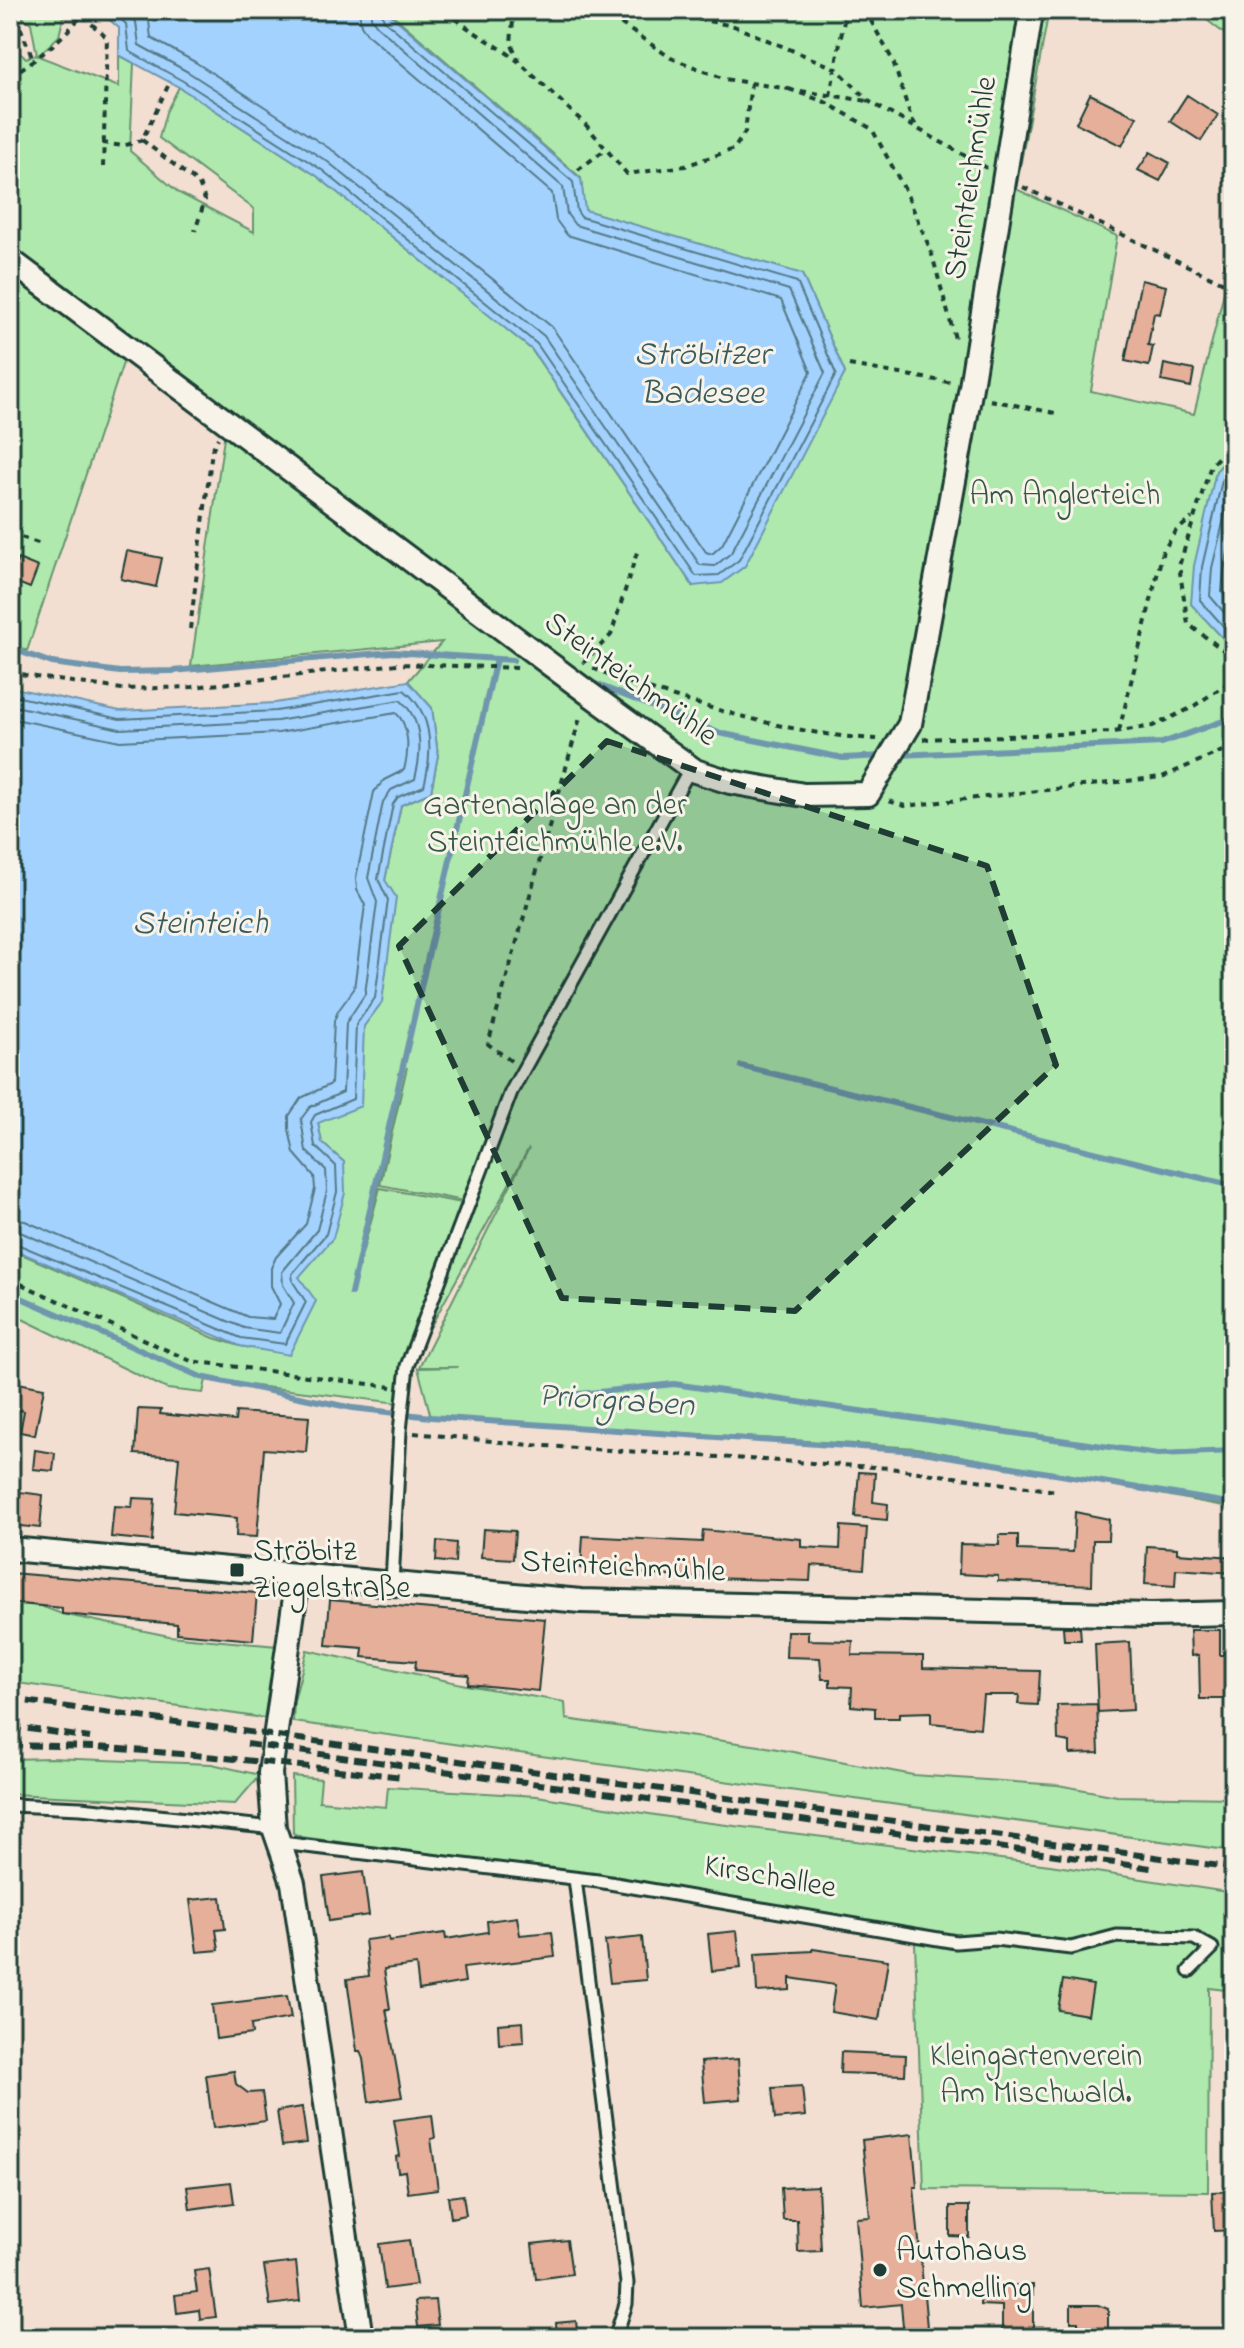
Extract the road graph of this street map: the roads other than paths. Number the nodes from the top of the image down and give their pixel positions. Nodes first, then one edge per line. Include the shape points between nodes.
1 (1031, 13) dead end
2 (10, 260) edge
3 (691, 767) junction
4 (10, 1549) edge
5 (298, 1576) junction
6 (392, 1583) junction
7 (1234, 1613) edge
8 (10, 1805) edge
9 (278, 1835) junction
10 (575, 1879) junction
11 (1189, 1971) dead end
12 (361, 2338) edge
13 (615, 2338) edge

1 - 3 street, Steinteichmühle via 910,724 868,794 804,795 730,782
2 - 3 street, Steinteichmühle
3 - 6 lane via 511,1092 407,1366
4 - 5 street, Steinteichmühle
5 - 6 street, Steinteichmühle
5 - 9 street via 270,1773
6 - 7 street, Steinteichmühle via 581,1601
8 - 9 lane, Kirschallee via 81,1808
9 - 10 lane, Kirschallee
9 - 12 street via 293,1883
10 - 11 lane, Kirschallee via 956,1942 995,1939 1071,1948 1117,1936 1194,1938 1212,1948
10 - 13 lane via 627,2283

